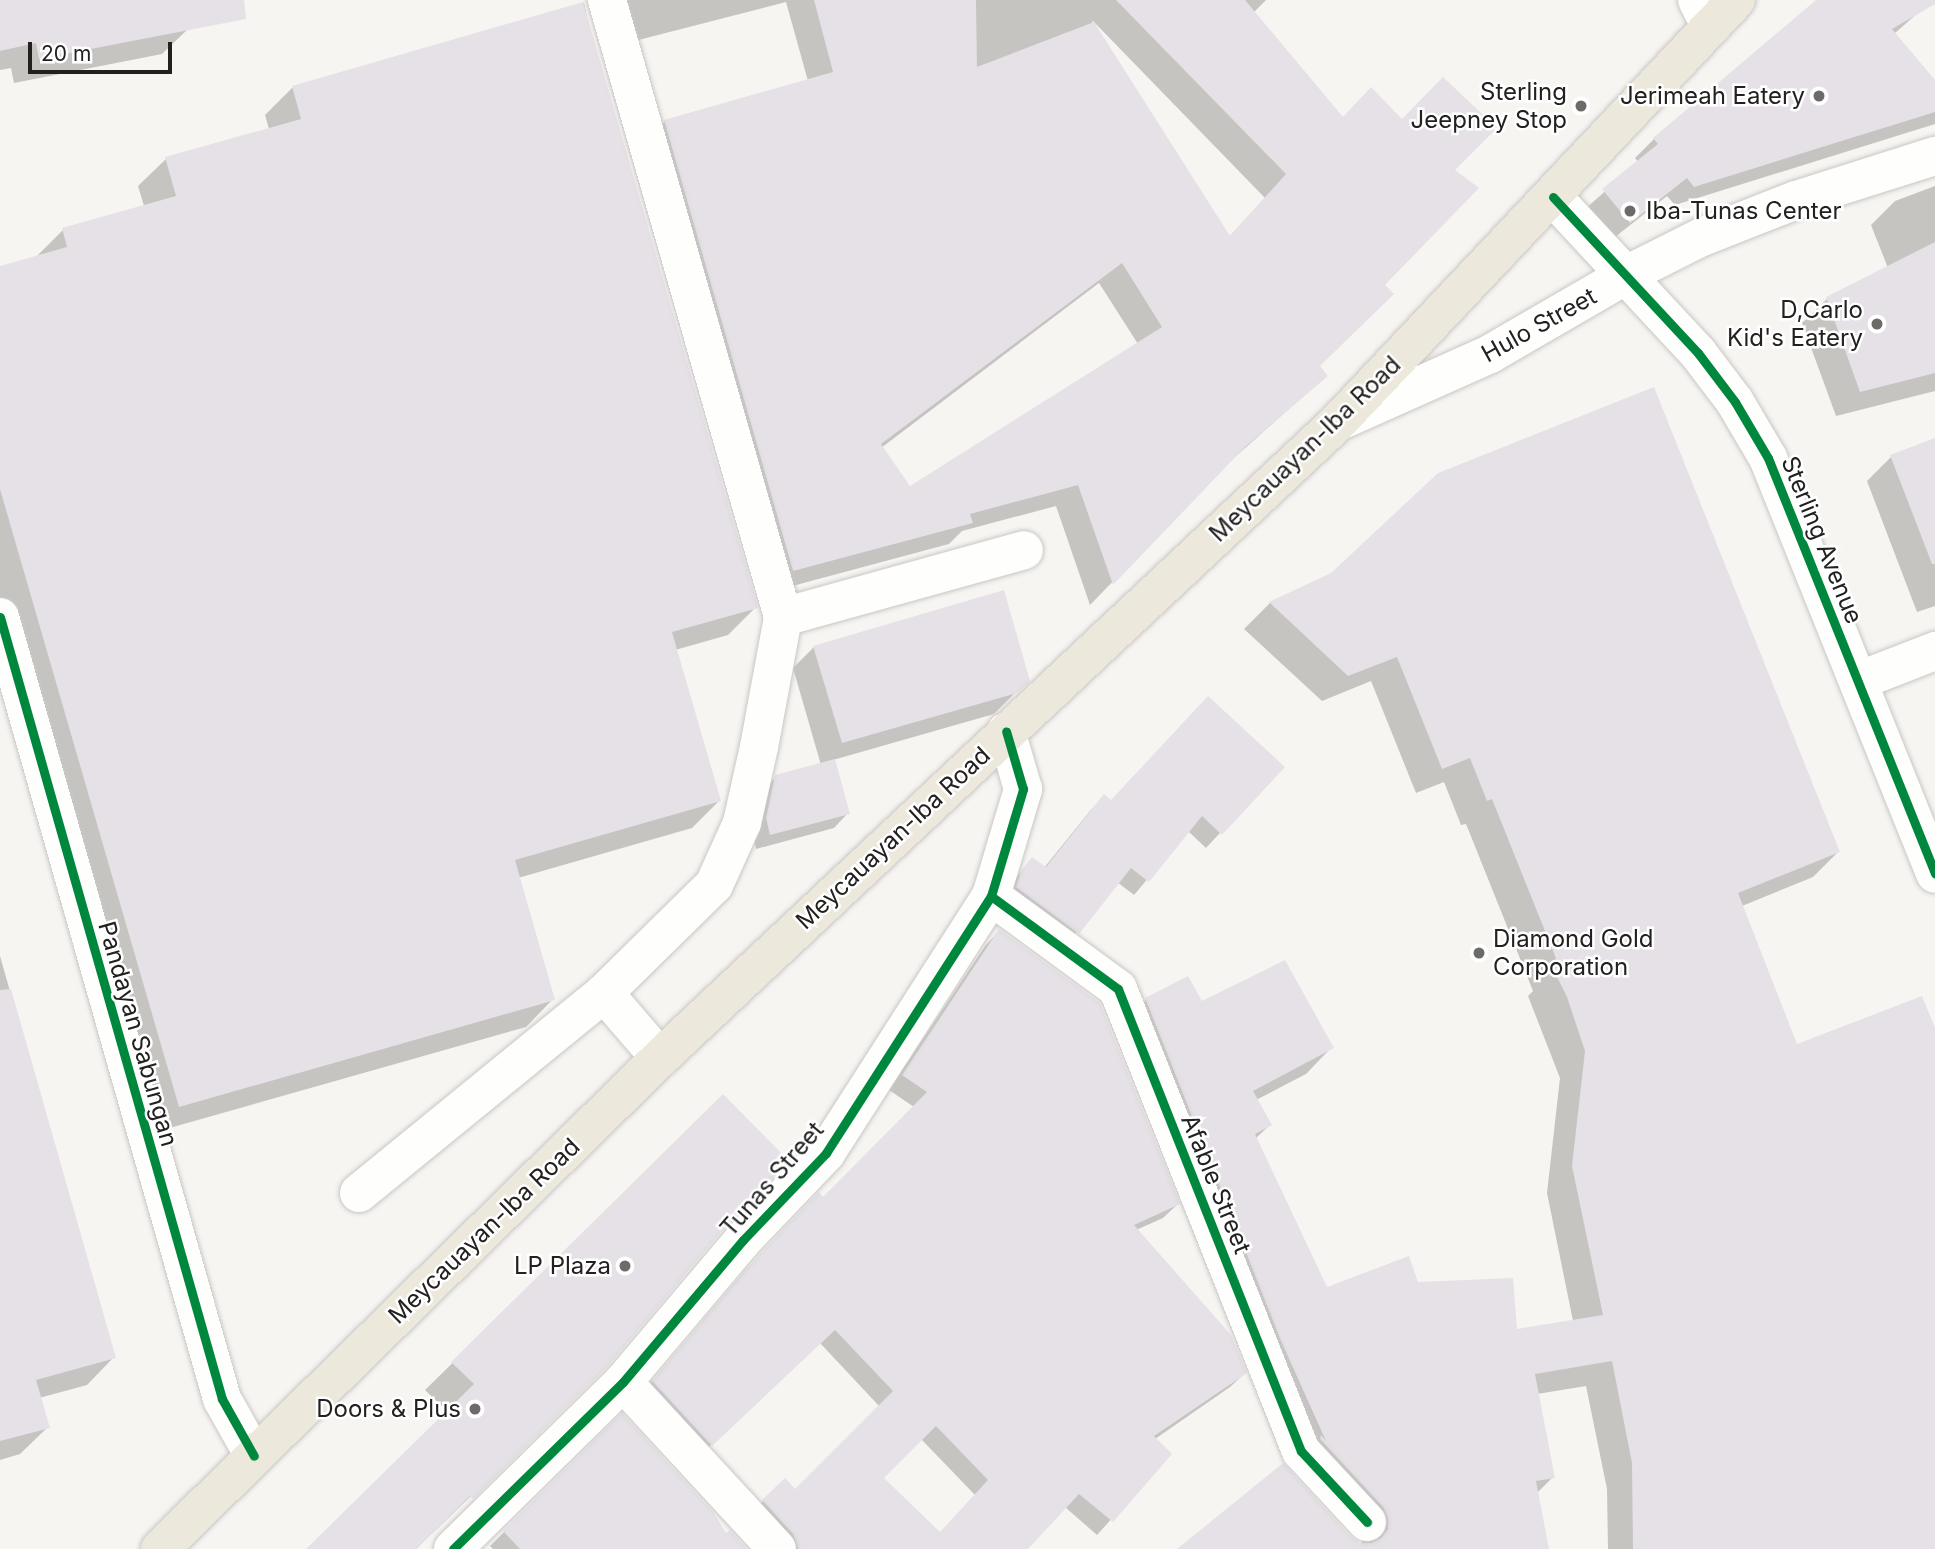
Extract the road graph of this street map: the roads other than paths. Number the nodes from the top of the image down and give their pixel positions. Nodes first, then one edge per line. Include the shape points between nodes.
1 (607, 0) edge
2 (1715, 9) edge
3 (1935, 156) edge
4 (1553, 197) junction
5 (1628, 274) junction
6 (1338, 422) junction
7 (1024, 550) dead end
8 (0, 617) edge
9 (783, 617) junction
10 (1935, 650) edge
11 (1858, 681) junction
12 (1006, 732) junction
13 (1935, 874) edge
14 (991, 896) junction
15 (604, 993) junction
16 (660, 1058) junction
17 (359, 1194) dead end
18 (623, 1382) junction
19 (254, 1456) junction
20 (1367, 1522) dead end
21 (474, 1541) edge
22 (159, 1549) edge
23 (777, 1549) edge

1 - 9 street
2 - 4 main road, Meycauayan-Iba Road
3 - 5 street, Hulo Street via 1773,209
4 - 5 street, Sterling Avenue
4 - 6 main road, Meycauayan-Iba Road
5 - 6 street, Hulo Street via 1490,354
5 - 11 street, Sterling Avenue via 1706,363 1768,458
6 - 12 main road, Meycauayan-Iba Road
7 - 9 street
8 - 19 street, Pandayan Sabungan via 222,1399
9 - 15 street via 742,823 714,886
10 - 11 street
11 - 13 street, Sterling Avenue
12 - 14 street, Tunas Street via 1023,789
12 - 16 main road, Meycauayan-Iba Road
14 - 18 street, Tunas Street via 826,1153 743,1240
14 - 20 street, Afable Street via 1118,989 1301,1451
15 - 16 street
15 - 17 street
16 - 19 main road, Meycauayan-Iba Road
18 - 21 street, Tunas Street
18 - 23 street
19 - 22 main road, Meycauayan-Iba Road

